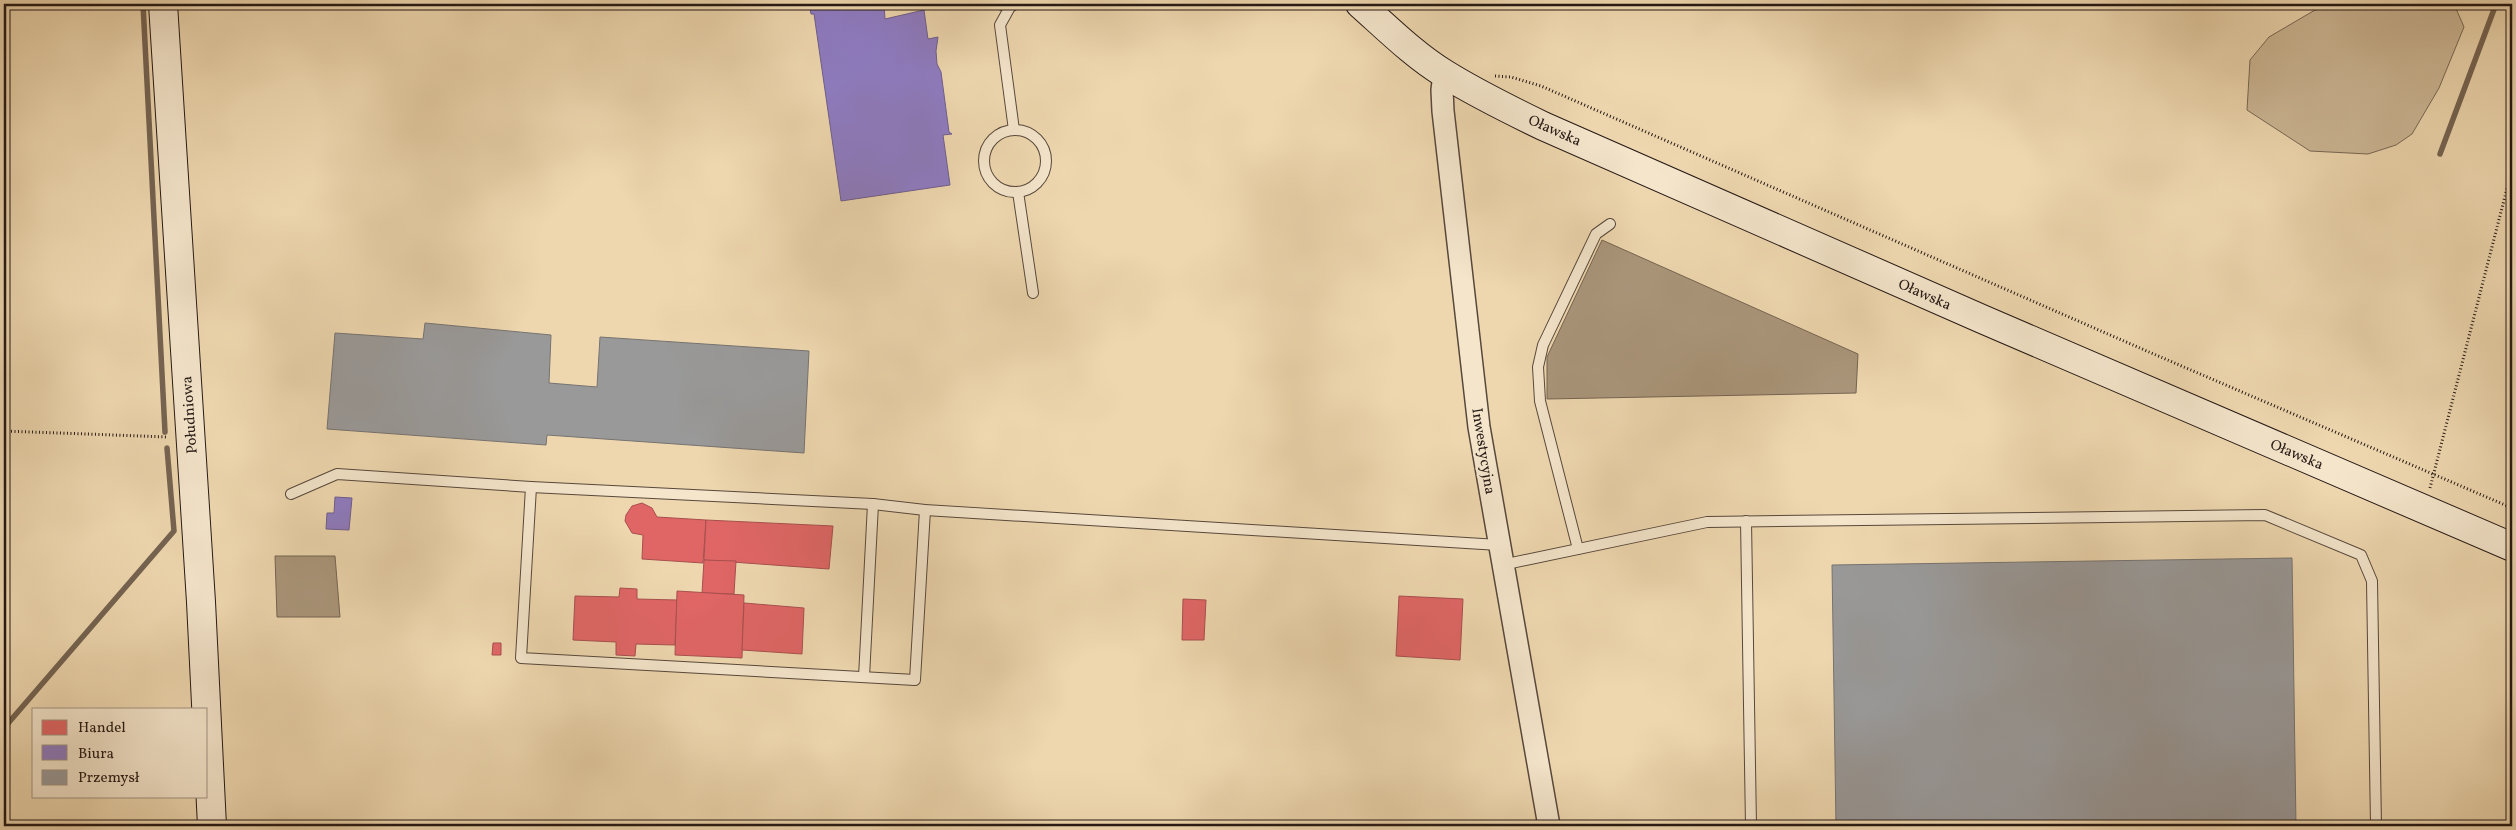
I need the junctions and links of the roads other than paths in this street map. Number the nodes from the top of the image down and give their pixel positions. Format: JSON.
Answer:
{"nodes":[{"id":1,"x":163,"y":4,"type":"edge"},
{"id":2,"x":999,"y":4,"type":"edge"},
{"id":3,"x":1360,"y":4,"type":"edge"},
{"id":4,"x":1012,"y":5,"type":"edge"},
{"id":5,"x":1444,"y":74,"type":"junction"},
{"id":6,"x":1014,"y":130,"type":"junction"},
{"id":7,"x":1018,"y":192,"type":"junction"},
{"id":8,"x":1610,"y":224,"type":"dead end"},
{"id":9,"x":1033,"y":293,"type":"dead end"},
{"id":10,"x":531,"y":487,"type":"junction"},
{"id":11,"x":291,"y":494,"type":"dead end"},
{"id":12,"x":873,"y":504,"type":"junction"},
{"id":13,"x":925,"y":510,"type":"junction"},
{"id":14,"x":1746,"y":521,"type":"junction"},
{"id":15,"x":2512,"y":547,"type":"edge"},
{"id":16,"x":1578,"y":549,"type":"junction"},
{"id":17,"x":1500,"y":555,"type":"junction"},
{"id":18,"x":864,"y":677,"type":"junction"},
{"id":19,"x":205,"y":708,"type":"edge"},
{"id":20,"x":208,"y":755,"type":"edge"},
{"id":21,"x":212,"y":826,"type":"edge"},
{"id":22,"x":1550,"y":826,"type":"edge"},
{"id":23,"x":1751,"y":826,"type":"edge"},
{"id":24,"x":2376,"y":826,"type":"edge"}],
"edges":[{"from":1,"to":19,"type":"street","name":"Południowa"},
{"from":2,"to":4,"type":"lane"},
{"from":3,"to":5,"type":"street","name":"Oławska"},
{"from":4,"to":6,"type":"lane"},
{"from":5,"to":15,"type":"street","name":"Oławska"},
{"from":5,"to":17,"type":"street","name":"Inwestycyjna"},
{"from":6,"to":7,"type":"lane"},
{"from":6,"to":7,"type":"lane"},
{"from":7,"to":9,"type":"lane"},
{"from":8,"to":16,"type":"lane"},
{"from":10,"to":11,"type":"lane"},
{"from":10,"to":12,"type":"lane"},
{"from":10,"to":18,"type":"lane"},
{"from":12,"to":13,"type":"lane"},
{"from":12,"to":18,"type":"lane"},
{"from":13,"to":17,"type":"lane"},
{"from":13,"to":18,"type":"lane"},
{"from":14,"to":16,"type":"lane"},
{"from":14,"to":23,"type":"lane"},
{"from":14,"to":24,"type":"lane"},
{"from":16,"to":17,"type":"lane"},
{"from":17,"to":22,"type":"street","name":"Inwestycyjna"},
{"from":20,"to":21,"type":"street","name":"Południowa"}]}
